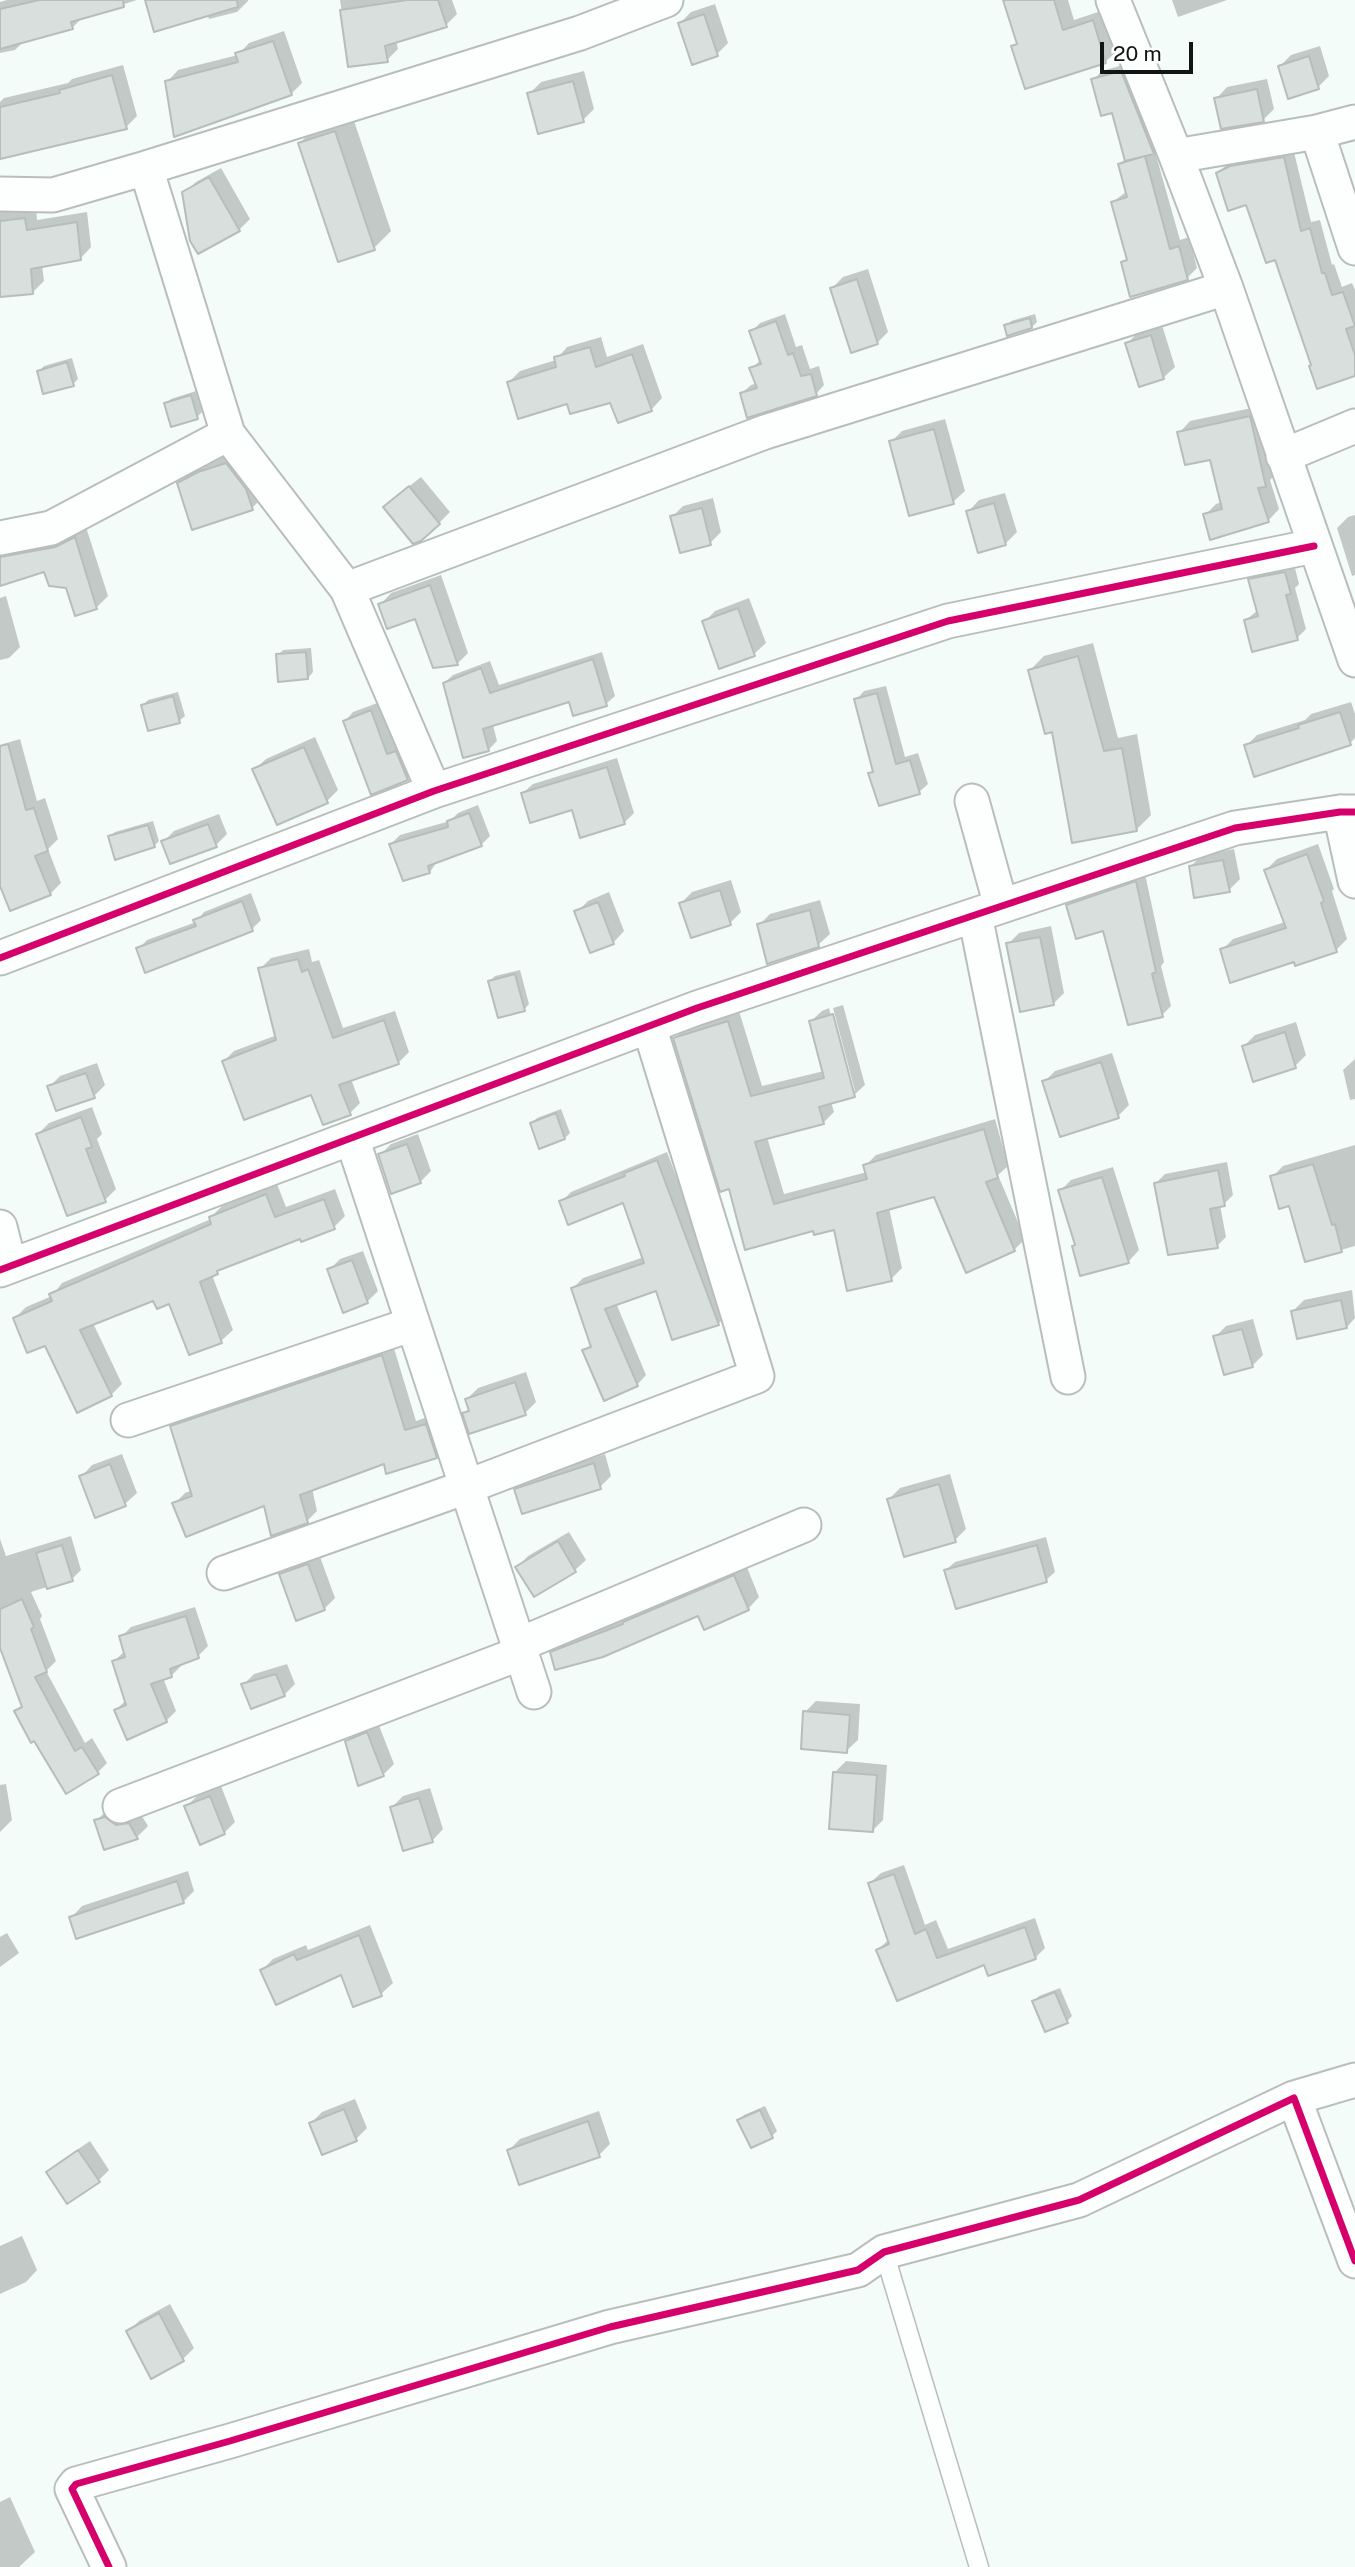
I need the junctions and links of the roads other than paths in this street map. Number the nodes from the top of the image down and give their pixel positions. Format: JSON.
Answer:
{"nodes":[{"id":1,"x":666,"y":0,"type":"edge"},
{"id":2,"x":1112,"y":0,"type":"edge"},
{"id":3,"x":1355,"y":122,"type":"edge"},
{"id":4,"x":1317,"y":132,"type":"junction"},
{"id":5,"x":1176,"y":156,"type":"junction"},
{"id":6,"x":146,"y":167,"type":"junction"},
{"id":7,"x":0,"y":194,"type":"edge"},
{"id":8,"x":1355,"y":248,"type":"edge"},
{"id":9,"x":1226,"y":288,"type":"junction"},
{"id":10,"x":1355,"y":426,"type":"edge"},
{"id":11,"x":228,"y":433,"type":"junction"},
{"id":12,"x":1283,"y":456,"type":"junction"},
{"id":13,"x":0,"y":538,"type":"edge"},
{"id":14,"x":1314,"y":546,"type":"junction"},
{"id":15,"x":348,"y":589,"type":"junction"},
{"id":16,"x":1355,"y":660,"type":"edge"},
{"id":17,"x":434,"y":791,"type":"junction"},
{"id":18,"x":972,"y":800,"type":"dead end"},
{"id":19,"x":1347,"y":812,"type":"edge"},
{"id":20,"x":1355,"y":881,"type":"edge"},
{"id":21,"x":988,"y":911,"type":"junction"},
{"id":22,"x":0,"y":958,"type":"edge"},
{"id":23,"x":649,"y":1026,"type":"junction"},
{"id":24,"x":352,"y":1138,"type":"junction"},
{"id":25,"x":0,"y":1227,"type":"edge"},
{"id":26,"x":5,"y":1268,"type":"edge"},
{"id":27,"x":413,"y":1324,"type":"junction"},
{"id":28,"x":1068,"y":1377,"type":"dead end"},
{"id":29,"x":128,"y":1420,"type":"dead end"},
{"id":30,"x":466,"y":1487,"type":"junction"},
{"id":31,"x":804,"y":1525,"type":"dead end"},
{"id":32,"x":224,"y":1573,"type":"dead end"},
{"id":33,"x":519,"y":1649,"type":"junction"},
{"id":34,"x":534,"y":1692,"type":"dead end"},
{"id":35,"x":120,"y":1806,"type":"dead end"},
{"id":36,"x":1355,"y":2080,"type":"edge"},
{"id":37,"x":1294,"y":2098,"type":"junction"},
{"id":38,"x":884,"y":2252,"type":"junction"},
{"id":39,"x":1355,"y":2261,"type":"edge"},
{"id":40,"x":109,"y":2567,"type":"edge"},
{"id":41,"x":979,"y":2567,"type":"edge"}],
"edges":[{"from":1,"to":6,"type":"street"},
{"from":2,"to":5,"type":"street"},
{"from":3,"to":4,"type":"street"},
{"from":4,"to":5,"type":"street"},
{"from":4,"to":8,"type":"street"},
{"from":5,"to":9,"type":"street"},
{"from":6,"to":7,"type":"street"},
{"from":6,"to":11,"type":"street"},
{"from":9,"to":12,"type":"street"},
{"from":9,"to":15,"type":"street"},
{"from":10,"to":12,"type":"street"},
{"from":11,"to":13,"type":"street"},
{"from":11,"to":15,"type":"street"},
{"from":12,"to":14,"type":"street"},
{"from":14,"to":16,"type":"street"},
{"from":14,"to":17,"type":"street"},
{"from":15,"to":17,"type":"street"},
{"from":17,"to":22,"type":"street"},
{"from":18,"to":21,"type":"street"},
{"from":19,"to":20,"type":"street"},
{"from":19,"to":21,"type":"street"},
{"from":21,"to":23,"type":"street"},
{"from":21,"to":28,"type":"street"},
{"from":23,"to":24,"type":"street"},
{"from":23,"to":30,"type":"street"},
{"from":24,"to":26,"type":"street"},
{"from":24,"to":27,"type":"street"},
{"from":25,"to":26,"type":"street"},
{"from":27,"to":29,"type":"street"},
{"from":27,"to":30,"type":"street"},
{"from":30,"to":32,"type":"street"},
{"from":30,"to":33,"type":"street"},
{"from":31,"to":33,"type":"street"},
{"from":33,"to":34,"type":"street"},
{"from":33,"to":35,"type":"street"},
{"from":36,"to":37,"type":"street"},
{"from":37,"to":38,"type":"street"},
{"from":37,"to":39,"type":"street"},
{"from":38,"to":40,"type":"street"},
{"from":38,"to":41,"type":"lane"}]}
